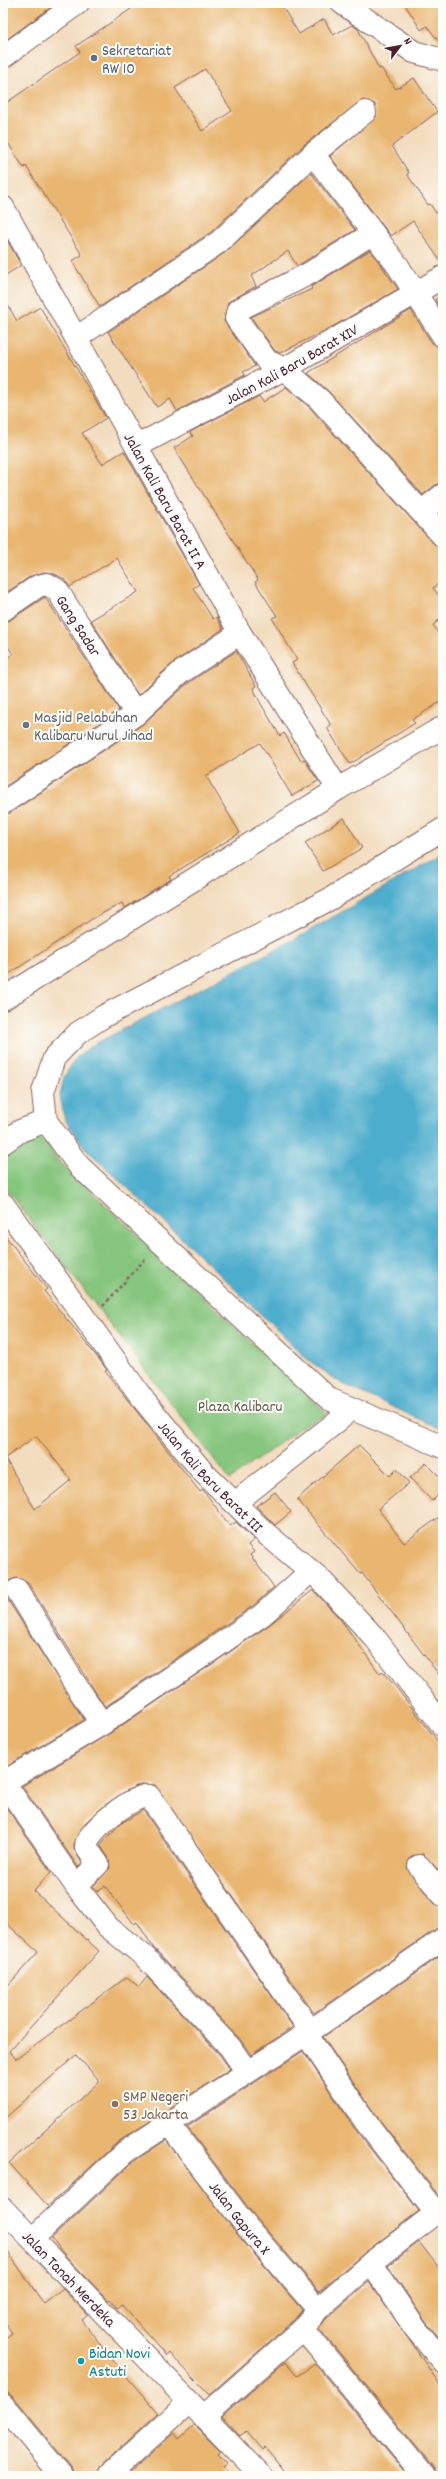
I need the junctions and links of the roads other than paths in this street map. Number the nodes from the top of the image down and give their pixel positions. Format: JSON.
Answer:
{"nodes":[{"id":1,"x":78,"y":3,"type":"edge"},
{"id":2,"x":351,"y":6,"type":"edge"},
{"id":3,"x":3,"y":57,"type":"edge"},
{"id":4,"x":443,"y":60,"type":"edge"},
{"id":5,"x":365,"y":112,"type":"dead end"},
{"id":6,"x":313,"y":154,"type":"junction"},
{"id":7,"x":3,"y":207,"type":"edge"},
{"id":8,"x":373,"y":233,"type":"junction"},
{"id":9,"x":443,"y":277,"type":"edge"},
{"id":10,"x":415,"y":293,"type":"junction"},
{"id":11,"x":443,"y":336,"type":"edge"},
{"id":12,"x":76,"y":338,"type":"junction"},
{"id":13,"x":284,"y":369,"type":"junction"},
{"id":14,"x":137,"y":446,"type":"junction"},
{"id":15,"x":443,"y":495,"type":"edge"},
{"id":16,"x":422,"y":511,"type":"junction"},
{"id":17,"x":443,"y":536,"type":"edge"},
{"id":18,"x":3,"y":610,"type":"edge"},
{"id":19,"x":240,"y":633,"type":"junction"},
{"id":20,"x":136,"y":714,"type":"junction"},
{"id":21,"x":443,"y":727,"type":"edge"},
{"id":22,"x":338,"y":789,"type":"junction"},
{"id":23,"x":3,"y":803,"type":"edge"},
{"id":24,"x":443,"y":829,"type":"edge"},
{"id":25,"x":3,"y":999,"type":"edge"},
{"id":26,"x":46,"y":1121,"type":"junction"},
{"id":27,"x":3,"y":1143,"type":"edge"},
{"id":28,"x":3,"y":1204,"type":"edge"},
{"id":29,"x":350,"y":1408,"type":"junction"},
{"id":30,"x":443,"y":1447,"type":"edge"},
{"id":31,"x":235,"y":1503,"type":"junction"},
{"id":32,"x":311,"y":1571,"type":"junction"},
{"id":33,"x":17,"y":1590,"type":"dead end"},
{"id":34,"x":102,"y":1724,"type":"junction"},
{"id":35,"x":443,"y":1726,"type":"edge"},
{"id":36,"x":3,"y":1781,"type":"edge"},
{"id":37,"x":419,"y":1866,"type":"dead end"},
{"id":38,"x":76,"y":1886,"type":"junction"},
{"id":39,"x":443,"y":1896,"type":"edge"},
{"id":40,"x":443,"y":1939,"type":"edge"},
{"id":41,"x":308,"y":2032,"type":"junction"},
{"id":42,"x":247,"y":2072,"type":"junction"},
{"id":43,"x":168,"y":2123,"type":"junction"},
{"id":44,"x":3,"y":2209,"type":"edge"},
{"id":45,"x":440,"y":2210,"type":"edge"},
{"id":46,"x":32,"y":2239,"type":"junction"},
{"id":47,"x":371,"y":2263,"type":"junction"},
{"id":48,"x":318,"y":2309,"type":"junction"},
{"id":49,"x":304,"y":2329,"type":"junction"},
{"id":50,"x":443,"y":2362,"type":"edge"},
{"id":51,"x":3,"y":2405,"type":"edge"},
{"id":52,"x":196,"y":2410,"type":"junction"},
{"id":53,"x":62,"y":2476,"type":"edge"},
{"id":54,"x":108,"y":2476,"type":"edge"},
{"id":55,"x":261,"y":2476,"type":"edge"},
{"id":56,"x":424,"y":2476,"type":"edge"}],
"edges":[{"from":1,"to":3,"type":"street"},
{"from":2,"to":4,"type":"street"},
{"from":5,"to":6,"type":"street"},
{"from":6,"to":8,"type":"street"},
{"from":6,"to":12,"type":"street"},
{"from":7,"to":12,"type":"street","name":"Jalan Kali Baru Barat II A"},
{"from":8,"to":10,"type":"street"},
{"from":8,"to":13,"type":"street"},
{"from":9,"to":10,"type":"street","name":"Jalan Kali Baru Barat XIV"},
{"from":10,"to":11,"type":"street"},
{"from":10,"to":13,"type":"street","name":"Jalan Kali Baru Barat XIV"},
{"from":12,"to":14,"type":"street","name":"Jalan Kali Baru Barat II A"},
{"from":13,"to":14,"type":"street","name":"Jalan Kali Baru Barat XIV"},
{"from":13,"to":16,"type":"street"},
{"from":14,"to":19,"type":"street","name":"Jalan Kali Baru Barat II A"},
{"from":15,"to":16,"type":"street"},
{"from":16,"to":17,"type":"street"},
{"from":18,"to":20,"type":"street","name":"Gang Sadar"},
{"from":19,"to":20,"type":"street"},
{"from":19,"to":22,"type":"street","name":"Jalan Kali Baru Barat II A"},
{"from":20,"to":23,"type":"street"},
{"from":21,"to":22,"type":"street"},
{"from":22,"to":25,"type":"street"},
{"from":24,"to":26,"type":"street"},
{"from":26,"to":27,"type":"street"},
{"from":26,"to":29,"type":"street"},
{"from":28,"to":31,"type":"street","name":"Jalan Kali Baru Barat III"},
{"from":29,"to":30,"type":"street"},
{"from":29,"to":31,"type":"street"},
{"from":31,"to":32,"type":"street","name":"Jalan Kali Baru Barat III"},
{"from":32,"to":34,"type":"street"},
{"from":32,"to":35,"type":"street","name":"Jalan Kali Baru Barat III"},
{"from":33,"to":34,"type":"street"},
{"from":34,"to":36,"type":"street"},
{"from":36,"to":38,"type":"street"},
{"from":37,"to":39,"type":"street"},
{"from":38,"to":41,"type":"street"},
{"from":38,"to":42,"type":"street"},
{"from":40,"to":41,"type":"street"},
{"from":41,"to":42,"type":"street"},
{"from":41,"to":45,"type":"street"},
{"from":42,"to":43,"type":"street"},
{"from":43,"to":46,"type":"street"},
{"from":43,"to":48,"type":"street","name":"Jalan Gapura X"},
{"from":44,"to":46,"type":"street","name":"Jalan Tanah Merdeka"},
{"from":45,"to":47,"type":"street"},
{"from":46,"to":52,"type":"street","name":"Jalan Tanah Merdeka"},
{"from":47,"to":48,"type":"street"},
{"from":47,"to":50,"type":"street"},
{"from":48,"to":49,"type":"street"},
{"from":49,"to":52,"type":"street"},
{"from":49,"to":56,"type":"street"},
{"from":51,"to":53,"type":"street"},
{"from":52,"to":54,"type":"street"},
{"from":52,"to":55,"type":"street","name":"Jalan Tanah Merdeka"}]}
